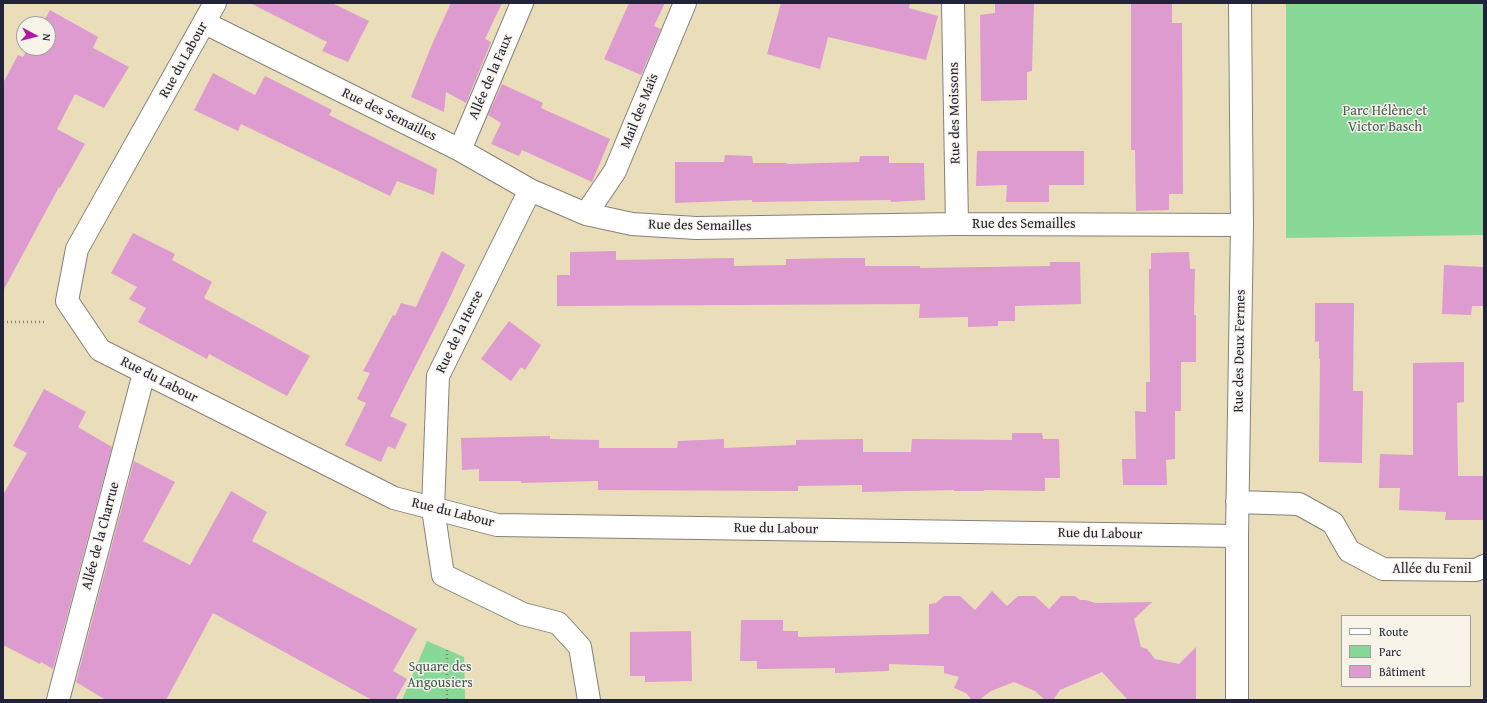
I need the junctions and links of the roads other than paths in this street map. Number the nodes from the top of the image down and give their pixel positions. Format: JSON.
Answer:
{"nodes":[{"id":1,"x":215,"y":3,"type":"edge"},
{"id":2,"x":522,"y":3,"type":"edge"},
{"id":3,"x":685,"y":3,"type":"edge"},
{"id":4,"x":953,"y":3,"type":"edge"},
{"id":5,"x":1240,"y":3,"type":"edge"},
{"id":6,"x":204,"y":23,"type":"junction"},
{"id":7,"x":460,"y":150,"type":"junction"},
{"id":8,"x":530,"y":190,"type":"junction"},
{"id":9,"x":586,"y":214,"type":"junction"},
{"id":10,"x":957,"y":224,"type":"junction"},
{"id":11,"x":1242,"y":225,"type":"junction"},
{"id":12,"x":144,"y":373,"type":"junction"},
{"id":13,"x":1237,"y":502,"type":"junction"},
{"id":14,"x":433,"y":509,"type":"junction"},
{"id":15,"x":1237,"y":536,"type":"junction"},
{"id":16,"x":1484,"y":566,"type":"edge"},
{"id":17,"x":58,"y":700,"type":"edge"},
{"id":18,"x":589,"y":700,"type":"edge"},
{"id":19,"x":1237,"y":700,"type":"edge"}],
"edges":[{"from":1,"to":6,"type":"street","name":"Rue du Labour"},
{"from":2,"to":7,"type":"street","name":"Allée de la Faux"},
{"from":3,"to":9,"type":"street","name":"Mail des Maïs"},
{"from":4,"to":10,"type":"street","name":"Rue des Moissons"},
{"from":5,"to":11,"type":"street","name":"Rue des Deux Fermes"},
{"from":6,"to":7,"type":"street","name":"Rue des Semailles"},
{"from":6,"to":12,"type":"street","name":"Rue du Labour"},
{"from":7,"to":8,"type":"street","name":"Rue des Semailles"},
{"from":8,"to":9,"type":"street","name":"Rue des Semailles"},
{"from":8,"to":14,"type":"street","name":"Rue de la Herse"},
{"from":9,"to":10,"type":"street","name":"Rue des Semailles"},
{"from":10,"to":11,"type":"street","name":"Rue des Semailles"},
{"from":11,"to":13,"type":"street","name":"Rue des Deux Fermes"},
{"from":12,"to":14,"type":"street","name":"Rue du Labour"},
{"from":12,"to":17,"type":"street","name":"Allée de la Charrue"},
{"from":13,"to":15,"type":"street","name":"Rue des Deux Fermes"},
{"from":13,"to":16,"type":"street","name":"Allée du Fenil"},
{"from":14,"to":15,"type":"street","name":"Rue du Labour"},
{"from":14,"to":18,"type":"street","name":"Rue de la Herse"},
{"from":15,"to":19,"type":"street","name":"Rue des Deux Fermes"}]}
